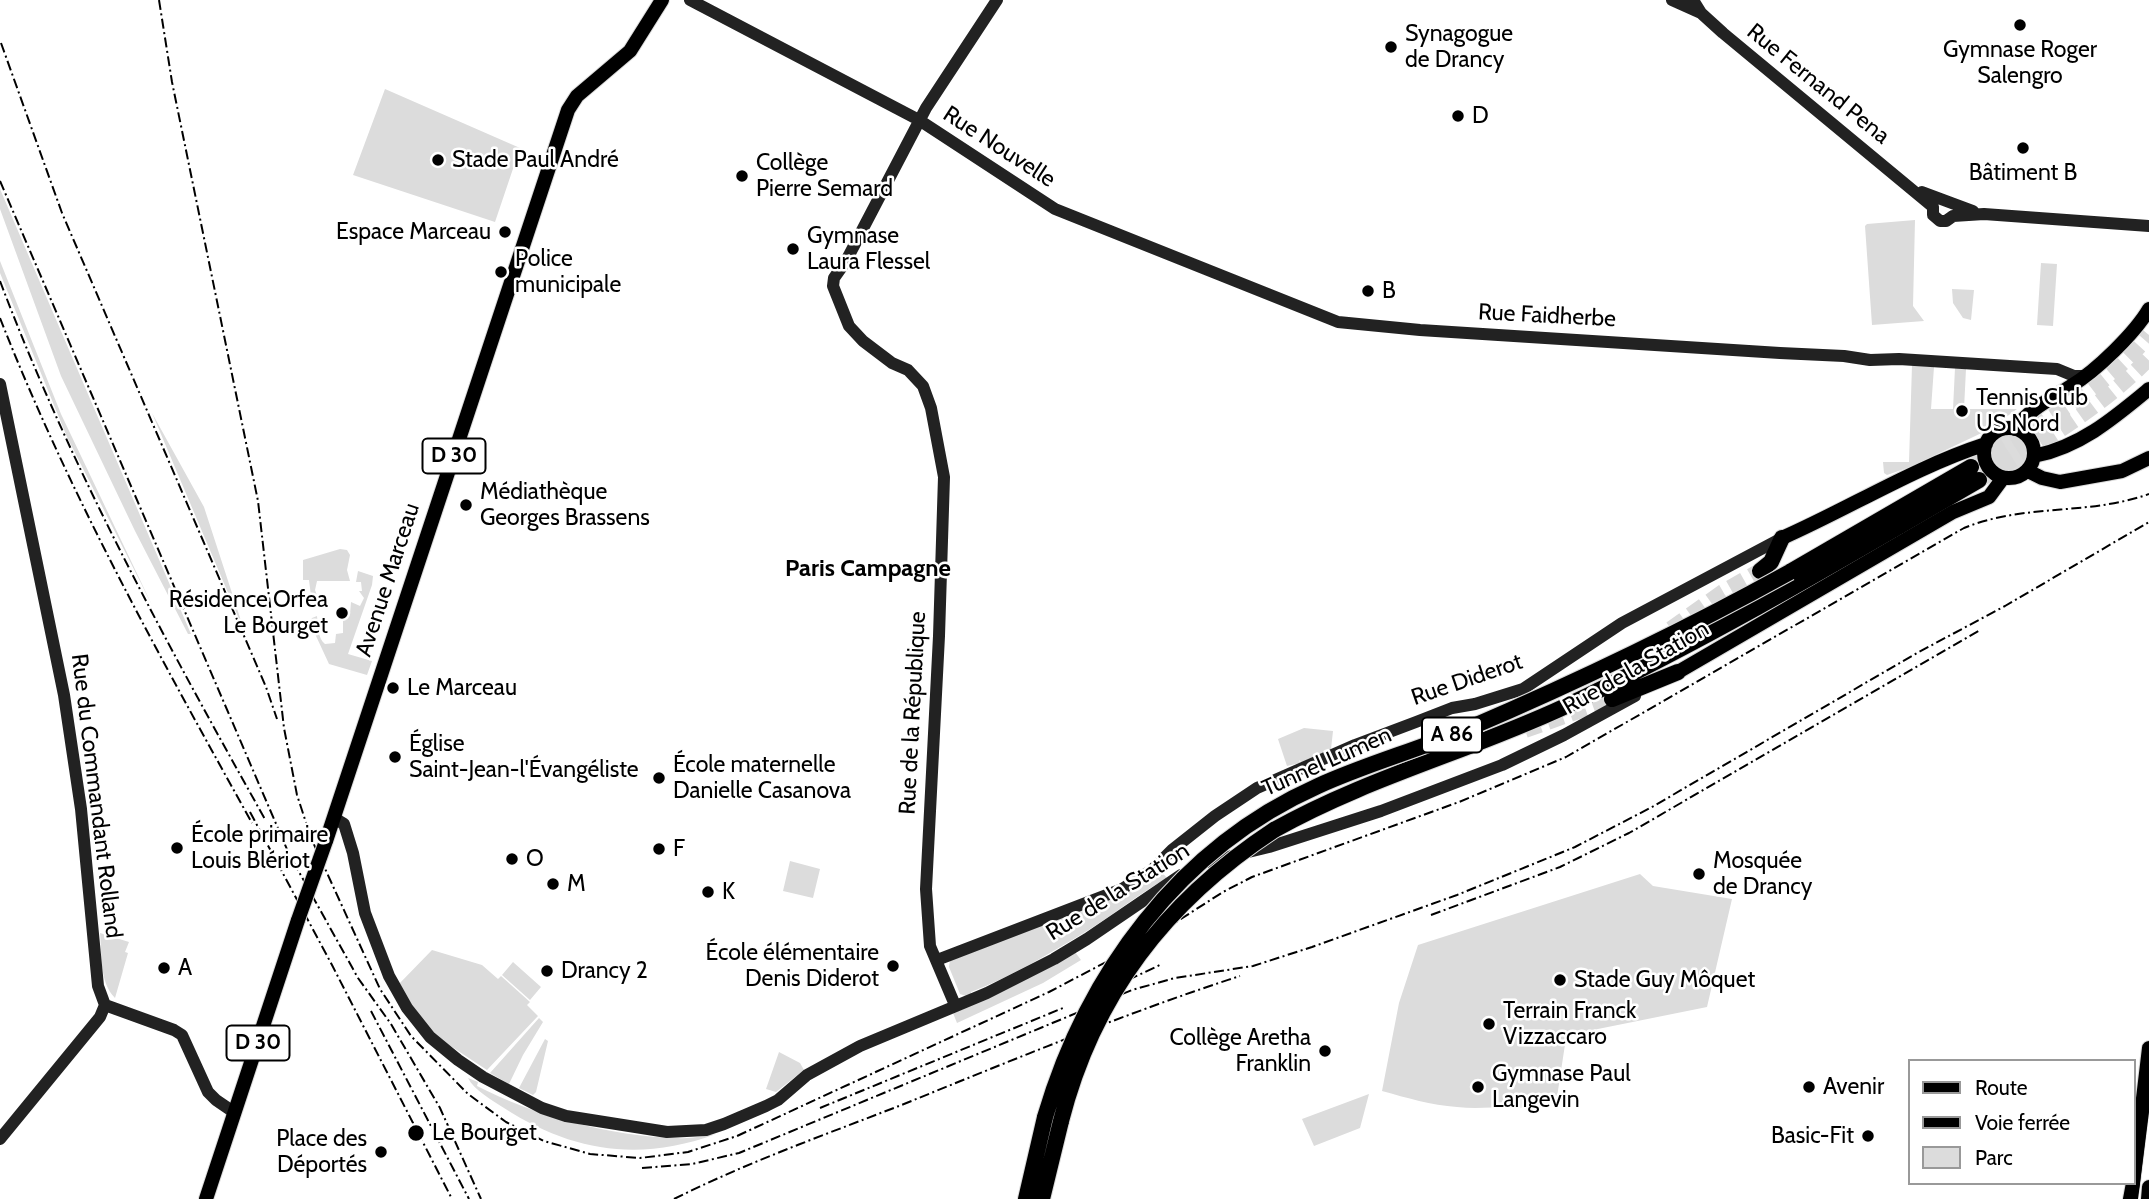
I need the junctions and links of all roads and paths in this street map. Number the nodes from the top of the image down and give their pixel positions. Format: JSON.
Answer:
{"nodes":[{"id":1,"x":662,"y":0,"type":"edge"},
{"id":2,"x":690,"y":0,"type":"edge"},
{"id":3,"x":997,"y":0,"type":"edge"},
{"id":4,"x":1678,"y":1,"type":"edge"},
{"id":5,"x":1698,"y":5,"type":"edge"},
{"id":6,"x":919,"y":120,"type":"junction"},
{"id":7,"x":1055,"y":209,"type":"joint"},
{"id":8,"x":2149,"y":226,"type":"edge"},
{"id":9,"x":2149,"y":309,"type":"edge"},
{"id":10,"x":2057,"y":369,"type":"junction"},
{"id":11,"x":2084,"y":376,"type":"junction"},
{"id":12,"x":0,"y":384,"type":"edge"},
{"id":13,"x":2149,"y":389,"type":"edge"},
{"id":14,"x":2064,"y":390,"type":"junction"},
{"id":15,"x":2015,"y":429,"type":"junction"},
{"id":16,"x":2035,"y":456,"type":"junction"},
{"id":17,"x":2149,"y":458,"type":"edge"},
{"id":18,"x":1975,"y":464,"type":"junction"},
{"id":19,"x":2028,"y":471,"type":"junction"},
{"id":20,"x":2003,"y":478,"type":"junction"},
{"id":21,"x":1779,"y":545,"type":"junction"},
{"id":22,"x":1760,"y":571,"type":"tunnel mouth"},
{"id":23,"x":1678,"y":672,"type":"junction"},
{"id":24,"x":1612,"y":699,"type":"tunnel mouth"},
{"id":25,"x":334,"y":818,"type":"junction"},
{"id":26,"x":327,"y":838,"type":"junction"},
{"id":27,"x":353,"y":853,"type":"junction"},
{"id":28,"x":937,"y":960,"type":"junction"},
{"id":29,"x":105,"y":1005,"type":"junction"},
{"id":30,"x":955,"y":1005,"type":"junction"},
{"id":31,"x":2149,"y":1048,"type":"edge"},
{"id":32,"x":235,"y":1113,"type":"junction"},
{"id":33,"x":0,"y":1139,"type":"edge"},
{"id":34,"x":2135,"y":1157,"type":"edge"},
{"id":35,"x":2149,"y":1187,"type":"edge"},
{"id":36,"x":206,"y":1199,"type":"edge"},
{"id":37,"x":1026,"y":1199,"type":"edge"},
{"id":38,"x":1042,"y":1199,"type":"edge"},
{"id":39,"x":2148,"y":1199,"type":"edge"}],
"edges":[{"from":1,"to":25,"type":"main road","name":"Avenue Marceau","number":"D 30"},
{"from":2,"to":6,"type":"street","name":"Rue Nouvelle"},
{"from":3,"to":6,"type":"street","name":"Rue de la République"},
{"from":4,"to":5,"type":"street","name":"Rue Fernand Pena"},
{"from":5,"to":8,"type":"street","name":"Rue Fernand Pena"},
{"from":6,"to":7,"type":"street","name":"Rue Nouvelle"},
{"from":6,"to":28,"type":"street","name":"Rue de la République"},
{"from":7,"to":10,"type":"street","name":"Rue Faidherbe"},
{"from":9,"to":11,"type":"main road"},
{"from":10,"to":11,"type":"street"},
{"from":10,"to":14,"type":"street"},
{"from":11,"to":14,"type":"main road"},
{"from":12,"to":29,"type":"street","name":"Rue du Commandant Rolland"},
{"from":13,"to":16,"type":"main road"},
{"from":14,"to":15,"type":"main road"},
{"from":15,"to":16,"type":"main road"},
{"from":15,"to":18,"type":"main road","name":"Rue Diderot"},
{"from":16,"to":19,"type":"main road"},
{"from":17,"to":19,"type":"main road"},
{"from":18,"to":20,"type":"main road"},
{"from":18,"to":21,"type":"main road","name":"Rue Diderot"},
{"from":18,"to":37,"type":"highway","name":"Tunnel Lumen","number":"A 86","bridge":true},
{"from":18,"to":38,"type":"highway","name":"Tunnel Lumen","number":"A 86","bridge":true},
{"from":19,"to":20,"type":"main road"},
{"from":20,"to":23,"type":"main road","name":"Rue de la Station"},
{"from":21,"to":22,"type":"highway"},
{"from":21,"to":28,"type":"street","name":"Rue Diderot"},
{"from":23,"to":24,"type":"highway"},
{"from":23,"to":30,"type":"street","name":"Rue de la Station"},
{"from":25,"to":26,"type":"main road","name":"Avenue Marceau","number":"D 30"},
{"from":25,"to":27,"type":"street","name":"Rue de la Station"},
{"from":26,"to":27,"type":"street"},
{"from":26,"to":32,"type":"main road","name":"Avenue Marceau","number":"D 30","bridge":true},
{"from":27,"to":30,"type":"street","name":"Rue de la Station"},
{"from":28,"to":30,"type":"street","name":"Rue de la République"},
{"from":29,"to":32,"type":"street"},
{"from":29,"to":33,"type":"street"},
{"from":31,"to":34,"type":"main road"},
{"from":32,"to":36,"type":"main road","number":"D 30"},
{"from":35,"to":39,"type":"main road"}]}
